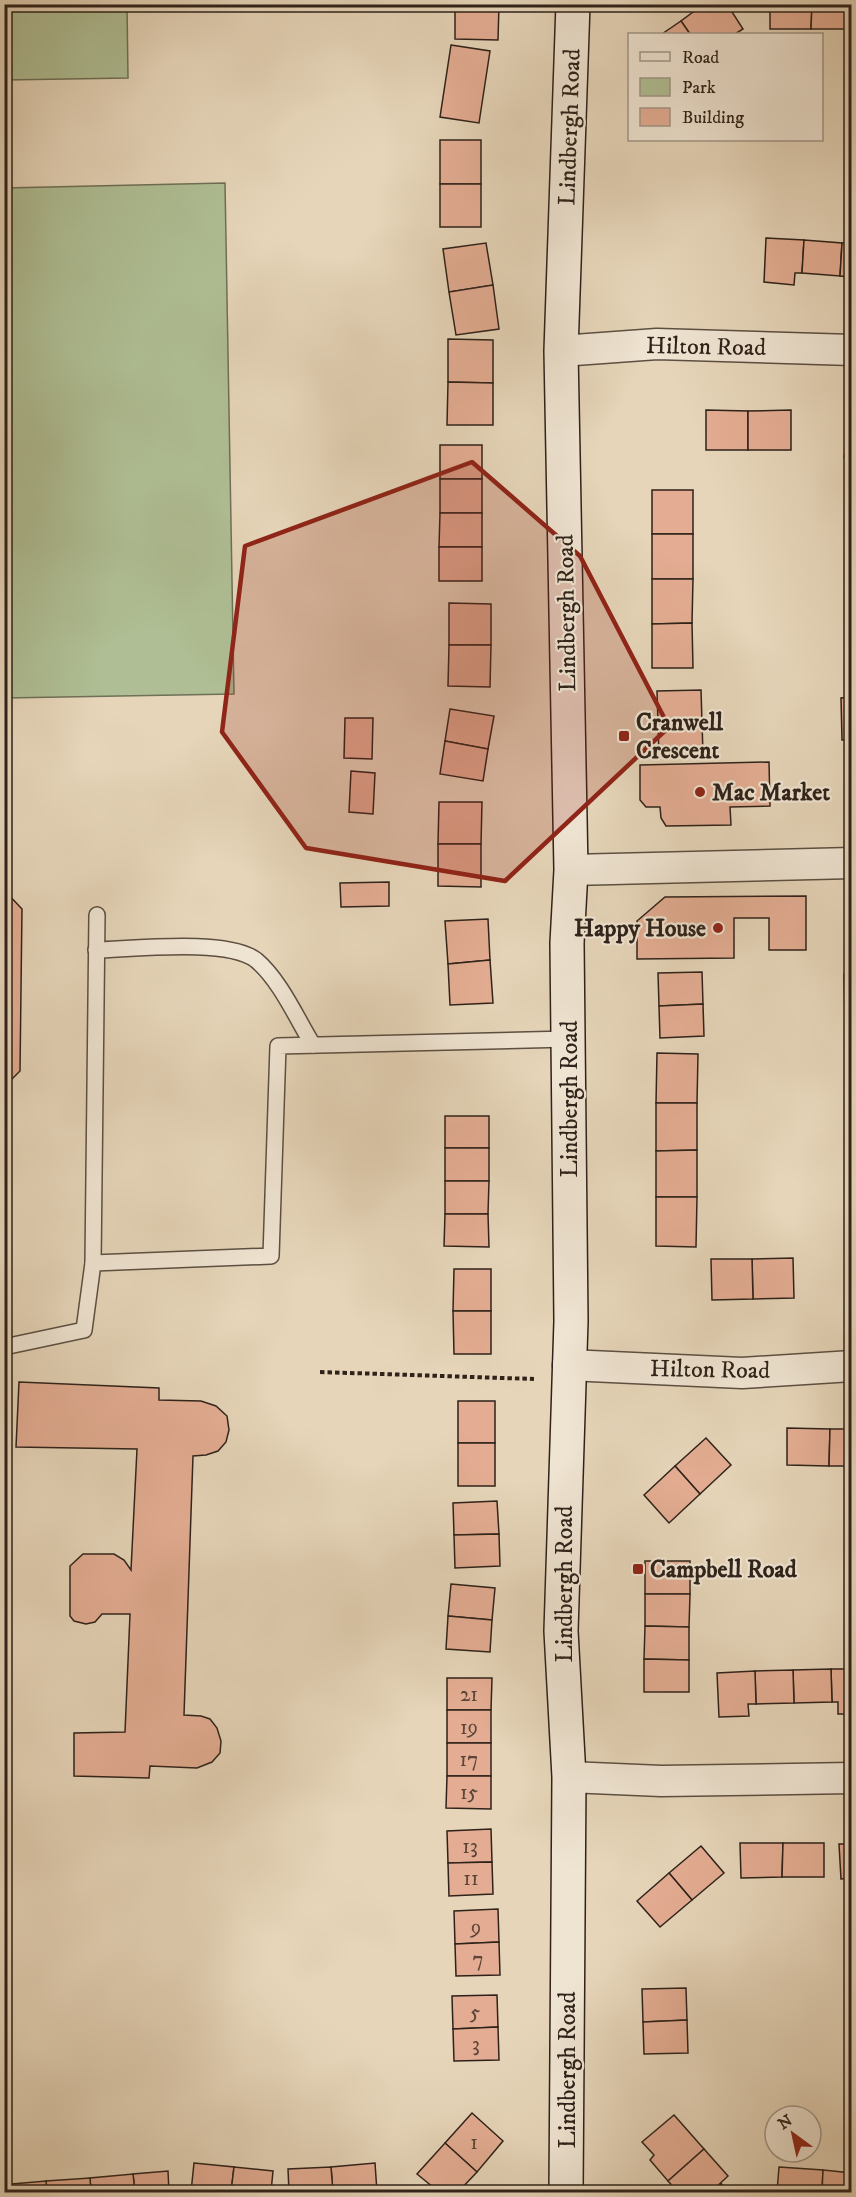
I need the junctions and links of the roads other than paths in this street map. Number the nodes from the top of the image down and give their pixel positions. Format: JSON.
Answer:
{"nodes":[{"id":1,"x":573,"y":4,"type":"edge"},
{"id":2,"x":852,"y":350,"type":"edge"},
{"id":3,"x":561,"y":351,"type":"junction"},
{"id":4,"x":852,"y":863,"type":"edge"},
{"id":5,"x":571,"y":870,"type":"junction"},
{"id":6,"x":97,"y":915,"type":"dead end"},
{"id":7,"x":96,"y":950,"type":"junction"},
{"id":8,"x":568,"y":1038,"type":"junction"},
{"id":9,"x":313,"y":1045,"type":"junction"},
{"id":10,"x":93,"y":1263,"type":"junction"},
{"id":11,"x":4,"y":1347,"type":"edge"},
{"id":12,"x":852,"y":1366,"type":"edge"},
{"id":13,"x":568,"y":1372,"type":"junction"},
{"id":14,"x":569,"y":1778,"type":"junction"},
{"id":15,"x":852,"y":1779,"type":"edge"},
{"id":16,"x":566,"y":2193,"type":"edge"}],
"edges":[{"from":1,"to":3,"type":"street","name":"Lindbergh Road"},
{"from":2,"to":3,"type":"street","name":"Hilton Road"},
{"from":3,"to":5,"type":"street","name":"Lindbergh Road"},
{"from":4,"to":5,"type":"street"},
{"from":5,"to":8,"type":"street","name":"Lindbergh Road"},
{"from":6,"to":7,"type":"lane"},
{"from":7,"to":9,"type":"lane"},
{"from":7,"to":10,"type":"lane"},
{"from":8,"to":9,"type":"lane"},
{"from":8,"to":13,"type":"street","name":"Lindbergh Road"},
{"from":9,"to":10,"type":"lane"},
{"from":10,"to":11,"type":"lane"},
{"from":12,"to":13,"type":"street","name":"Hilton Road"},
{"from":13,"to":14,"type":"street","name":"Lindbergh Road"},
{"from":14,"to":15,"type":"street"},
{"from":14,"to":16,"type":"street","name":"Lindbergh Road"}]}
